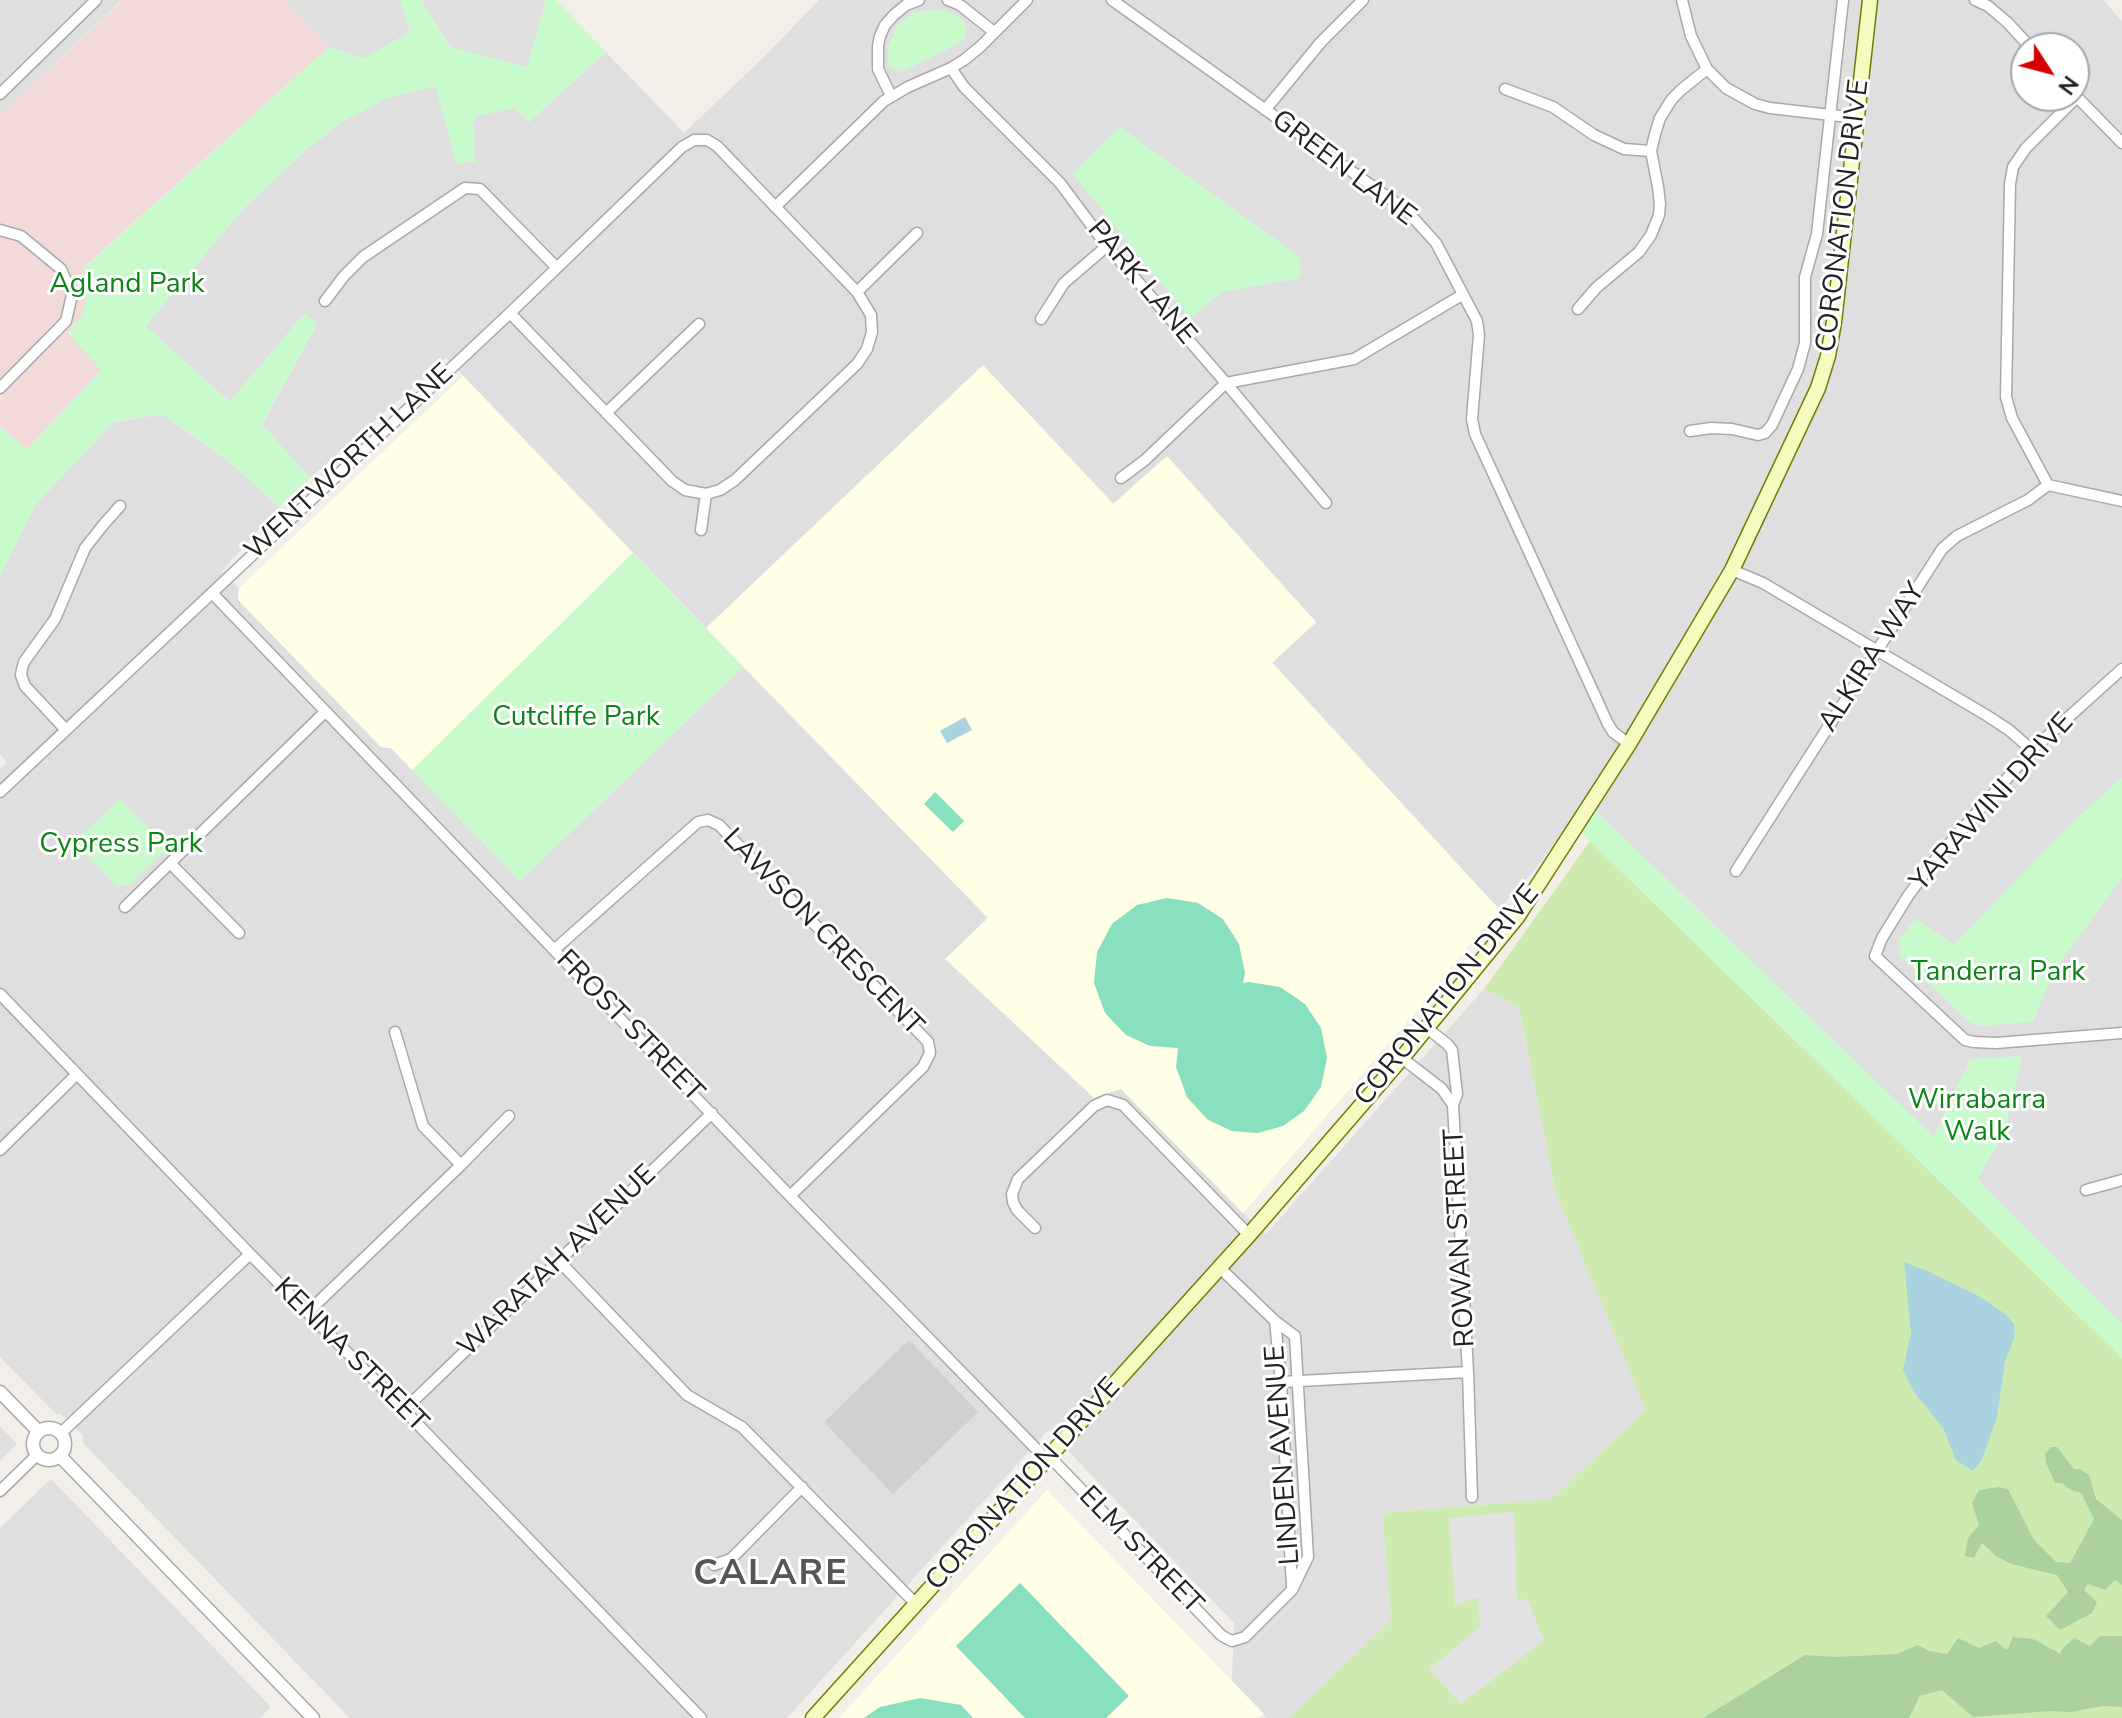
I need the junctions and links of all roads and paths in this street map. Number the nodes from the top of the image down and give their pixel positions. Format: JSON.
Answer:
{"nodes":[{"id":1,"x":95,"y":0,"type":"edge"},
{"id":2,"x":919,"y":0,"type":"edge"},
{"id":3,"x":948,"y":0,"type":"edge"},
{"id":4,"x":1027,"y":0,"type":"edge"},
{"id":5,"x":1112,"y":0,"type":"edge"},
{"id":6,"x":1363,"y":0,"type":"edge"},
{"id":7,"x":1682,"y":0,"type":"edge"},
{"id":8,"x":1843,"y":0,"type":"edge"},
{"id":9,"x":1870,"y":0,"type":"edge"},
{"id":10,"x":1975,"y":0,"type":"edge"},
{"id":11,"x":994,"y":32,"type":"junction"},
{"id":12,"x":2016,"y":32,"type":"edge"},
{"id":13,"x":951,"y":68,"type":"junction"},
{"id":14,"x":1707,"y":69,"type":"junction"},
{"id":15,"x":1505,"y":89,"type":"dead end"},
{"id":16,"x":0,"y":94,"type":"edge"},
{"id":17,"x":891,"y":96,"type":"junction"},
{"id":18,"x":1265,"y":110,"type":"junction"},
{"id":19,"x":2090,"y":110,"type":"edge"},
{"id":20,"x":2061,"y":112,"type":"edge"},
{"id":21,"x":1830,"y":115,"type":"junction"},
{"id":22,"x":1857,"y":118,"type":"junction"},
{"id":23,"x":2122,"y":143,"type":"edge"},
{"id":24,"x":1651,"y":151,"type":"junction"},
{"id":25,"x":775,"y":207,"type":"junction"},
{"id":26,"x":0,"y":230,"type":"edge"},
{"id":27,"x":917,"y":233,"type":"dead end"},
{"id":28,"x":1107,"y":246,"type":"junction"},
{"id":29,"x":557,"y":268,"type":"junction"},
{"id":30,"x":857,"y":292,"type":"junction"},
{"id":31,"x":1462,"y":295,"type":"junction"},
{"id":32,"x":325,"y":301,"type":"dead end"},
{"id":33,"x":1578,"y":309,"type":"dead end"},
{"id":34,"x":510,"y":313,"type":"junction"},
{"id":35,"x":1041,"y":319,"type":"dead end"},
{"id":36,"x":699,"y":324,"type":"dead end"},
{"id":37,"x":1226,"y":383,"type":"junction"},
{"id":38,"x":0,"y":388,"type":"edge"},
{"id":39,"x":606,"y":413,"type":"junction"},
{"id":40,"x":1690,"y":431,"type":"dead end"},
{"id":41,"x":1121,"y":478,"type":"dead end"},
{"id":42,"x":2048,"y":485,"type":"junction"},
{"id":43,"x":706,"y":494,"type":"junction"},
{"id":44,"x":2122,"y":501,"type":"edge"},
{"id":45,"x":1326,"y":503,"type":"dead end"},
{"id":46,"x":120,"y":506,"type":"dead end"},
{"id":47,"x":701,"y":530,"type":"dead end"},
{"id":48,"x":1732,"y":570,"type":"junction"},
{"id":49,"x":212,"y":593,"type":"junction"},
{"id":50,"x":1877,"y":651,"type":"junction"},
{"id":51,"x":2122,"y":669,"type":"edge"},
{"id":52,"x":325,"y":712,"type":"junction"},
{"id":53,"x":66,"y":730,"type":"junction"},
{"id":54,"x":1629,"y":744,"type":"junction"},
{"id":55,"x":2032,"y":750,"type":"junction"},
{"id":56,"x":0,"y":792,"type":"edge"},
{"id":57,"x":170,"y":863,"type":"junction"},
{"id":58,"x":1736,"y":871,"type":"dead end"},
{"id":59,"x":125,"y":907,"type":"dead end"},
{"id":60,"x":239,"y":933,"type":"dead end"},
{"id":61,"x":554,"y":950,"type":"junction"},
{"id":62,"x":0,"y":994,"type":"edge"},
{"id":63,"x":1427,"y":1028,"type":"junction"},
{"id":64,"x":395,"y":1032,"type":"dead end"},
{"id":65,"x":2122,"y":1033,"type":"edge"},
{"id":66,"x":1402,"y":1058,"type":"junction"},
{"id":67,"x":76,"y":1075,"type":"junction"},
{"id":68,"x":1453,"y":1105,"type":"junction"},
{"id":69,"x":712,"y":1113,"type":"junction"},
{"id":70,"x":509,"y":1116,"type":"dead end"},
{"id":71,"x":0,"y":1150,"type":"edge"},
{"id":72,"x":461,"y":1165,"type":"junction"},
{"id":73,"x":2122,"y":1180,"type":"edge"},
{"id":74,"x":2086,"y":1190,"type":"dead end"},
{"id":75,"x":790,"y":1196,"type":"junction"},
{"id":76,"x":1035,"y":1228,"type":"dead end"},
{"id":77,"x":1249,"y":1235,"type":"junction"},
{"id":78,"x":250,"y":1254,"type":"junction"},
{"id":79,"x":560,"y":1262,"type":"junction"},
{"id":80,"x":1220,"y":1268,"type":"junction"},
{"id":81,"x":308,"y":1312,"type":"junction"},
{"id":82,"x":1275,"y":1321,"type":"junction"},
{"id":83,"x":1468,"y":1372,"type":"junction"},
{"id":84,"x":1299,"y":1381,"type":"junction"},
{"id":85,"x":1281,"y":1382,"type":"junction"},
{"id":86,"x":0,"y":1392,"type":"edge"},
{"id":87,"x":404,"y":1410,"type":"junction"},
{"id":88,"x":39,"y":1432,"type":"junction"},
{"id":89,"x":61,"y":1433,"type":"junction"},
{"id":90,"x":37,"y":1455,"type":"junction"},
{"id":91,"x":60,"y":1456,"type":"junction"},
{"id":92,"x":1048,"y":1459,"type":"junction"},
{"id":93,"x":802,"y":1487,"type":"junction"},
{"id":94,"x":0,"y":1491,"type":"edge"},
{"id":95,"x":1472,"y":1497,"type":"dead end"},
{"id":96,"x":714,"y":1565,"type":"dead end"},
{"id":97,"x":1292,"y":1590,"type":"junction"},
{"id":98,"x":916,"y":1604,"type":"junction"},
{"id":99,"x":1232,"y":1641,"type":"joint"},
{"id":100,"x":305,"y":1715,"type":"edge"},
{"id":101,"x":701,"y":1718,"type":"edge"},
{"id":102,"x":813,"y":1718,"type":"edge"}],
"edges":[{"from":1,"to":16,"type":"street"},
{"from":2,"to":17,"type":"street"},
{"from":3,"to":11,"type":"street"},
{"from":4,"to":11,"type":"street"},
{"from":5,"to":18,"type":"street","name":"GREEN LANE"},
{"from":6,"to":18,"type":"street"},
{"from":7,"to":14,"type":"street"},
{"from":8,"to":21,"type":"street"},
{"from":9,"to":22,"type":"main road","name":"CORONATION DRIVE"},
{"from":10,"to":12,"type":"street"},
{"from":11,"to":13,"type":"street"},
{"from":13,"to":17,"type":"street"},
{"from":13,"to":28,"type":"street","name":"PARK LANE"},
{"from":14,"to":21,"type":"street"},
{"from":14,"to":24,"type":"street"},
{"from":15,"to":24,"type":"street"},
{"from":17,"to":25,"type":"street"},
{"from":18,"to":31,"type":"street","name":"GREEN LANE"},
{"from":19,"to":23,"type":"street"},
{"from":20,"to":42,"type":"street"},
{"from":21,"to":22,"type":"street"},
{"from":21,"to":40,"type":"street"},
{"from":22,"to":48,"type":"main road","name":"CORONATION DRIVE"},
{"from":24,"to":33,"type":"street"},
{"from":25,"to":29,"type":"street","name":"WENTWORTH LANE"},
{"from":25,"to":30,"type":"street"},
{"from":26,"to":38,"type":"street"},
{"from":27,"to":30,"type":"street"},
{"from":28,"to":35,"type":"street"},
{"from":28,"to":37,"type":"street","name":"PARK LANE"},
{"from":29,"to":32,"type":"street"},
{"from":29,"to":34,"type":"street","name":"WENTWORTH LANE"},
{"from":30,"to":43,"type":"street"},
{"from":31,"to":37,"type":"street"},
{"from":31,"to":54,"type":"street","name":"GREEN LANE"},
{"from":34,"to":39,"type":"street"},
{"from":34,"to":49,"type":"street","name":"WENTWORTH LANE"},
{"from":36,"to":39,"type":"street"},
{"from":37,"to":41,"type":"street"},
{"from":37,"to":45,"type":"street","name":"PARK LANE"},
{"from":39,"to":43,"type":"street"},
{"from":42,"to":44,"type":"street"},
{"from":42,"to":50,"type":"street","name":"ALKIRA WAY"},
{"from":43,"to":47,"type":"street"},
{"from":46,"to":53,"type":"street"},
{"from":48,"to":50,"type":"street"},
{"from":48,"to":54,"type":"main road","name":"CORONATION DRIVE"},
{"from":49,"to":52,"type":"street","name":"FROST STREET"},
{"from":49,"to":53,"type":"street","name":"WENTWORTH LANE"},
{"from":50,"to":55,"type":"street"},
{"from":50,"to":58,"type":"street","name":"ALKIRA WAY"},
{"from":51,"to":55,"type":"street","name":"YARAWINI DRIVE"},
{"from":52,"to":57,"type":"street"},
{"from":52,"to":61,"type":"street","name":"FROST STREET"},
{"from":53,"to":56,"type":"street","name":"WENTWORTH LANE"},
{"from":54,"to":63,"type":"main road","name":"CORONATION DRIVE"},
{"from":55,"to":65,"type":"street","name":"YARAWINI DRIVE"},
{"from":57,"to":59,"type":"street"},
{"from":57,"to":60,"type":"street"},
{"from":61,"to":69,"type":"street","name":"FROST STREET"},
{"from":61,"to":75,"type":"street","name":"LAWSON CRESCENT"},
{"from":62,"to":67,"type":"street","name":"KENNA STREET"},
{"from":63,"to":66,"type":"main road","name":"CORONATION DRIVE"},
{"from":63,"to":68,"type":"street","name":"ROWAN STREET"},
{"from":64,"to":72,"type":"street"},
{"from":66,"to":68,"type":"street","name":"ROWAN STREET"},
{"from":66,"to":77,"type":"main road","name":"CORONATION DRIVE"},
{"from":67,"to":71,"type":"street"},
{"from":67,"to":78,"type":"street","name":"KENNA STREET"},
{"from":68,"to":83,"type":"street","name":"ROWAN STREET"},
{"from":69,"to":75,"type":"street","name":"FROST STREET"},
{"from":69,"to":79,"type":"street","name":"WARATAH AVENUE"},
{"from":70,"to":72,"type":"street"},
{"from":72,"to":81,"type":"street"},
{"from":73,"to":74,"type":"street"},
{"from":75,"to":92,"type":"street","name":"FROST STREET"},
{"from":76,"to":77,"type":"street"},
{"from":77,"to":80,"type":"main road","name":"CORONATION DRIVE"},
{"from":78,"to":81,"type":"street","name":"KENNA STREET"},
{"from":78,"to":89,"type":"street"},
{"from":79,"to":87,"type":"street","name":"WARATAH AVENUE"},
{"from":79,"to":93,"type":"street"},
{"from":80,"to":82,"type":"street","name":"LINDEN AVENUE"},
{"from":80,"to":92,"type":"main road","name":"CORONATION DRIVE"},
{"from":81,"to":87,"type":"street","name":"KENNA STREET"},
{"from":82,"to":84,"type":"street","name":"LINDEN AVENUE"},
{"from":82,"to":85,"type":"street","name":"LINDEN AVENUE"},
{"from":83,"to":84,"type":"street","name":"ROWAN STREET"},
{"from":83,"to":95,"type":"street","name":"ROWAN STREET"},
{"from":84,"to":85,"type":"street","name":"ROWAN STREET"},
{"from":84,"to":97,"type":"street","name":"LINDEN AVENUE"},
{"from":85,"to":97,"type":"street","name":"LINDEN AVENUE"},
{"from":86,"to":88,"type":"street"},
{"from":87,"to":101,"type":"street","name":"KENNA STREET"},
{"from":88,"to":89,"type":"street"},
{"from":88,"to":90,"type":"street"},
{"from":89,"to":91,"type":"street"},
{"from":90,"to":91,"type":"street"},
{"from":90,"to":94,"type":"street"},
{"from":91,"to":100,"type":"street"},
{"from":92,"to":98,"type":"main road","name":"CORONATION DRIVE"},
{"from":92,"to":99,"type":"street","name":"ELM STREET"},
{"from":93,"to":96,"type":"street"},
{"from":93,"to":98,"type":"street"},
{"from":97,"to":99,"type":"street","name":"LINDEN AVENUE"},
{"from":98,"to":102,"type":"main road","name":"CORONATION DRIVE"}]}
